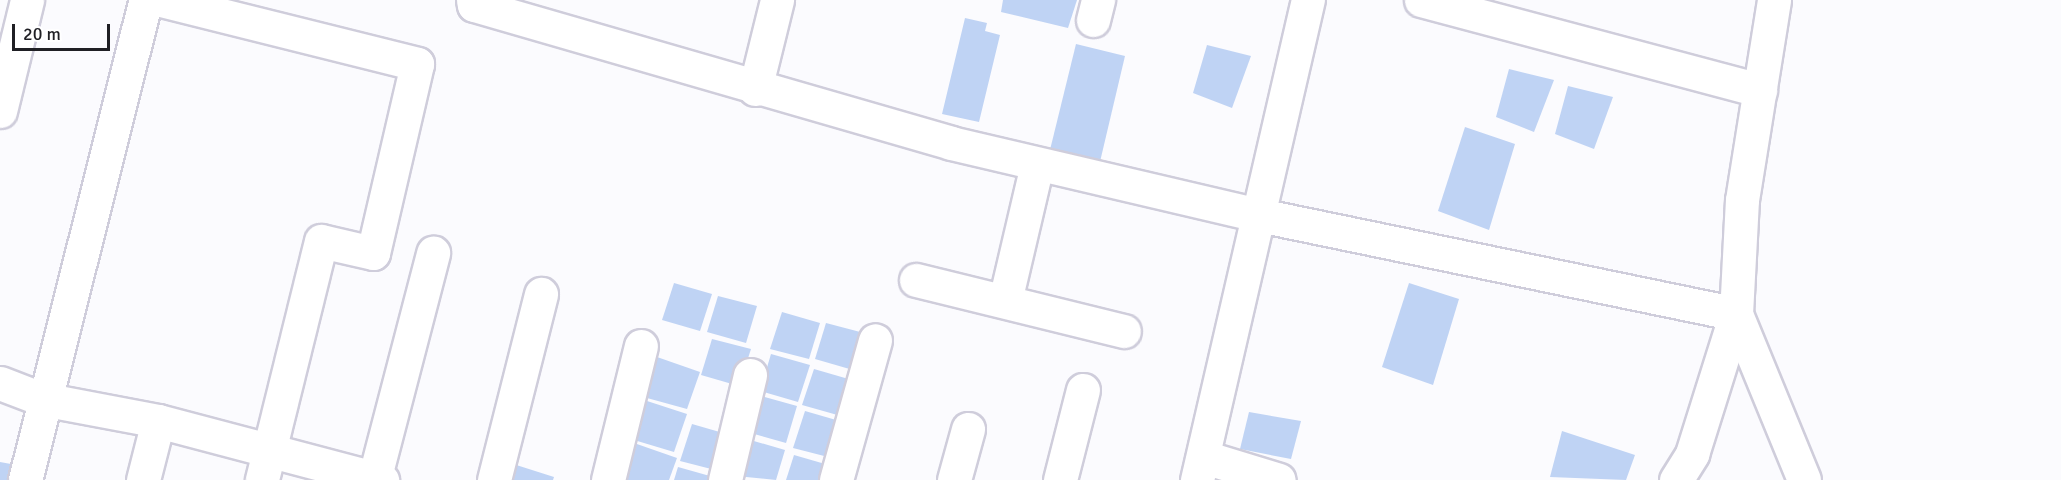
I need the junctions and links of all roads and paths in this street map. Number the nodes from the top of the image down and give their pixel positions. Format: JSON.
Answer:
{"nodes":[{"id":1,"x":27,"y":0,"type":"edge"},
{"id":2,"x":146,"y":0,"type":"edge"},
{"id":3,"x":161,"y":0,"type":"edge"},
{"id":4,"x":472,"y":0,"type":"edge"},
{"id":5,"x":777,"y":0,"type":"edge"},
{"id":6,"x":1308,"y":0,"type":"edge"},
{"id":7,"x":1421,"y":0,"type":"edge"},
{"id":8,"x":1774,"y":0,"type":"edge"},
{"id":9,"x":1531,"y":14,"type":"edge"},
{"id":10,"x":756,"y":89,"type":"junction"},
{"id":11,"x":1760,"y":90,"type":"junction"},
{"id":12,"x":0,"y":111,"type":"edge"},
{"id":13,"x":1037,"y":165,"type":"junction"},
{"id":14,"x":1259,"y":215,"type":"junction"},
{"id":15,"x":433,"y":252,"type":"dead end"},
{"id":16,"x":916,"y":280,"type":"dead end"},
{"id":17,"x":541,"y":294,"type":"dead end"},
{"id":18,"x":1005,"y":301,"type":"junction"},
{"id":19,"x":1736,"y":314,"type":"junction"},
{"id":20,"x":1124,"y":331,"type":"dead end"},
{"id":21,"x":875,"y":340,"type":"dead end"},
{"id":22,"x":641,"y":346,"type":"dead end"},
{"id":23,"x":750,"y":375,"type":"dead end"},
{"id":24,"x":0,"y":383,"type":"edge"},
{"id":25,"x":1083,"y":390,"type":"dead end"},
{"id":26,"x":42,"y":399,"type":"junction"},
{"id":27,"x":158,"y":421,"type":"junction"},
{"id":28,"x":968,"y":429,"type":"dead end"},
{"id":29,"x":265,"y":465,"type":"edge"},
{"id":30,"x":1200,"y":469,"type":"edge"},
{"id":31,"x":377,"y":479,"type":"edge"},
{"id":32,"x":25,"y":480,"type":"edge"},
{"id":33,"x":143,"y":480,"type":"edge"},
{"id":34,"x":494,"y":480,"type":"edge"},
{"id":35,"x":608,"y":480,"type":"edge"},
{"id":36,"x":725,"y":480,"type":"edge"},
{"id":37,"x":836,"y":480,"type":"edge"},
{"id":38,"x":954,"y":480,"type":"edge"},
{"id":39,"x":1060,"y":480,"type":"edge"},
{"id":40,"x":1279,"y":480,"type":"edge"},
{"id":41,"x":1676,"y":480,"type":"edge"},
{"id":42,"x":1804,"y":480,"type":"edge"}],
"edges":[{"from":1,"to":12,"type":"street"},
{"from":2,"to":26,"type":"street"},
{"from":3,"to":29,"type":"street"},
{"from":4,"to":10,"type":"street"},
{"from":5,"to":10,"type":"street"},
{"from":6,"to":14,"type":"street"},
{"from":7,"to":9,"type":"street"},
{"from":8,"to":11,"type":"street"},
{"from":9,"to":11,"type":"street"},
{"from":10,"to":13,"type":"street"},
{"from":11,"to":19,"type":"street"},
{"from":13,"to":14,"type":"street"},
{"from":13,"to":18,"type":"street"},
{"from":14,"to":19,"type":"street"},
{"from":14,"to":30,"type":"street"},
{"from":15,"to":31,"type":"street"},
{"from":16,"to":18,"type":"street"},
{"from":17,"to":34,"type":"street"},
{"from":18,"to":20,"type":"street"},
{"from":19,"to":41,"type":"street"},
{"from":19,"to":42,"type":"street"},
{"from":21,"to":37,"type":"street"},
{"from":22,"to":35,"type":"street"},
{"from":23,"to":36,"type":"street"},
{"from":24,"to":26,"type":"street"},
{"from":25,"to":39,"type":"street"},
{"from":26,"to":27,"type":"street"},
{"from":26,"to":32,"type":"street"},
{"from":27,"to":29,"type":"street"},
{"from":27,"to":33,"type":"street"},
{"from":28,"to":38,"type":"street"},
{"from":29,"to":31,"type":"street"},
{"from":30,"to":40,"type":"street"}]}
